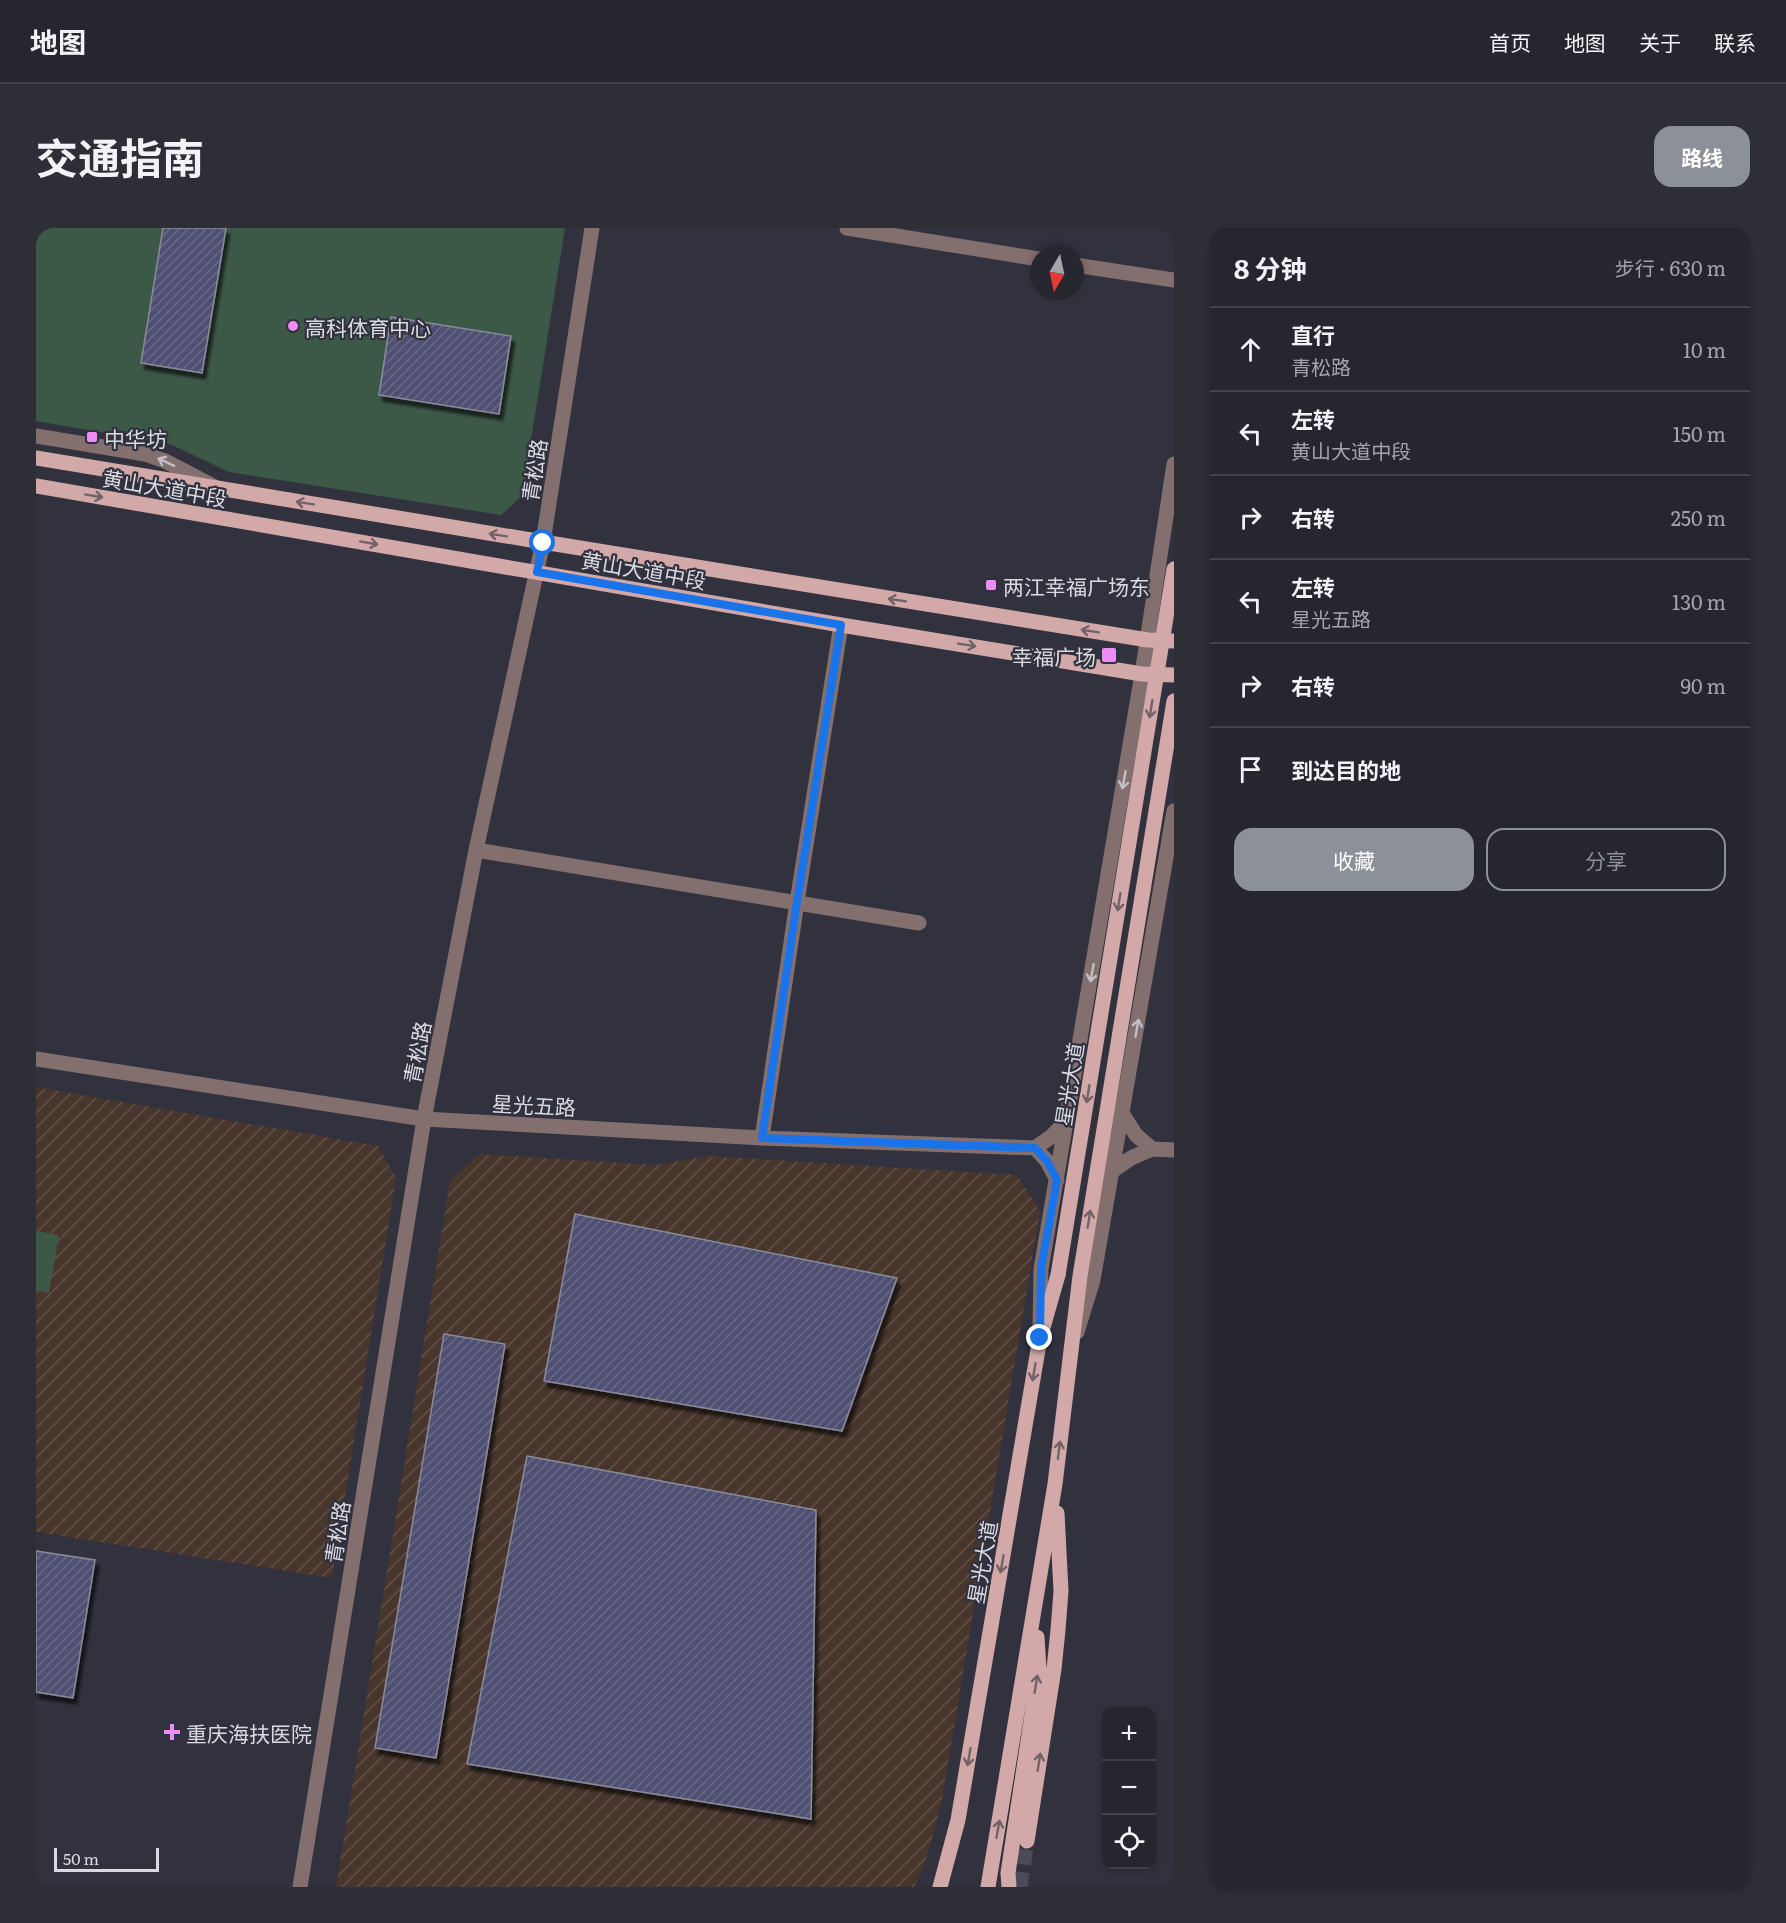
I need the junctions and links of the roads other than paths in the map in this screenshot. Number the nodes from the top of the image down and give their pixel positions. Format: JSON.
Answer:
{"nodes":[{"id":1,"x":592,"y":228,"type":"edge"},
{"id":2,"x":847,"y":228,"type":"edge"},
{"id":3,"x":1030,"y":258,"type":"edge"},
{"id":4,"x":1084,"y":266,"type":"edge"},
{"id":5,"x":1174,"y":280,"type":"edge"},
{"id":6,"x":36,"y":436,"type":"edge"},
{"id":7,"x":36,"y":458,"type":"edge"},
{"id":8,"x":1174,"y":464,"type":"edge"},
{"id":9,"x":36,"y":486,"type":"edge"},
{"id":10,"x":218,"y":489,"type":"junction"},
{"id":11,"x":543,"y":543,"type":"junction"},
{"id":12,"x":1174,"y":569,"type":"edge"},
{"id":13,"x":537,"y":572,"type":"junction"},
{"id":14,"x":841,"y":625,"type":"junction"},
{"id":15,"x":1148,"y":640,"type":"junction"},
{"id":16,"x":1174,"y":641,"type":"edge"},
{"id":17,"x":1142,"y":674,"type":"junction"},
{"id":18,"x":1174,"y":675,"type":"edge"},
{"id":19,"x":1174,"y":700,"type":"edge"},
{"id":20,"x":1174,"y":811,"type":"edge"},
{"id":21,"x":476,"y":850,"type":"junction"},
{"id":22,"x":797,"y":902,"type":"junction"},
{"id":23,"x":919,"y":923,"type":"dead end"},
{"id":24,"x":36,"y":1059,"type":"edge"},
{"id":25,"x":1122,"y":1113,"type":"junction"},
{"id":26,"x":424,"y":1119,"type":"junction"},
{"id":27,"x":1067,"y":1120,"type":"junction"},
{"id":28,"x":762,"y":1138,"type":"junction"},
{"id":29,"x":1035,"y":1148,"type":"junction"},
{"id":30,"x":1152,"y":1149,"type":"junction"},
{"id":31,"x":1174,"y":1150,"type":"edge"},
{"id":32,"x":1112,"y":1172,"type":"junction"},
{"id":33,"x":1057,"y":1180,"type":"junction"},
{"id":34,"x":1040,"y":1338,"type":"junction"},
{"id":35,"x":1071,"y":1352,"type":"junction"},
{"id":36,"x":1055,"y":1484,"type":"junction"},
{"id":37,"x":1035,"y":1608,"type":"junction"},
{"id":38,"x":1027,"y":1841,"type":"tunnel mouth"},
{"id":39,"x":300,"y":1887,"type":"edge"},
{"id":40,"x":940,"y":1887,"type":"edge"},
{"id":41,"x":988,"y":1887,"type":"edge"},
{"id":42,"x":1009,"y":1887,"type":"edge"}],
"edges":[{"from":1,"to":11,"type":"street","name":"青松路"},
{"from":2,"to":3,"type":"street"},
{"from":4,"to":5,"type":"street"},
{"from":10,"to":6,"type":"street","one_way":true},
{"from":7,"to":10,"type":"main road","name":"黄山大道中段"},
{"from":8,"to":15,"type":"street"},
{"from":9,"to":13,"type":"main road","name":"黄山大道中段","one_way":true},
{"from":11,"to":10,"type":"main road","name":"黄山大道中段","one_way":true},
{"from":11,"to":13,"type":"street","name":"青松路"},
{"from":15,"to":11,"type":"main road","name":"黄山大道中段","one_way":true},
{"from":12,"to":34,"type":"main road","name":"星光大道","one_way":true,"bridge":true},
{"from":13,"to":14,"type":"main road","name":"黄山大道中段"},
{"from":13,"to":21,"type":"street","name":"青松路"},
{"from":14,"to":17,"type":"main road","name":"黄山大道中段","one_way":true},
{"from":14,"to":22,"type":"street"},
{"from":15,"to":16,"type":"main road","name":"黄山大道中段"},
{"from":15,"to":17,"type":"street"},
{"from":17,"to":18,"type":"main road","name":"黄山大道中段"},
{"from":17,"to":27,"type":"street","one_way":true},
{"from":35,"to":19,"type":"main road","name":"星光大道","one_way":true},
{"from":25,"to":20,"type":"street","one_way":true},
{"from":21,"to":22,"type":"street"},
{"from":21,"to":26,"type":"street","name":"青松路"},
{"from":22,"to":23,"type":"street"},
{"from":22,"to":28,"type":"street"},
{"from":24,"to":26,"type":"street","name":"星光五路"},
{"from":25,"to":30,"type":"street"},
{"from":25,"to":32,"type":"street"},
{"from":26,"to":28,"type":"street","name":"星光五路"},
{"from":26,"to":39,"type":"street","name":"青松路"},
{"from":27,"to":29,"type":"street"},
{"from":27,"to":33,"type":"street"},
{"from":28,"to":29,"type":"street","name":"星光五路"},
{"from":29,"to":33,"type":"street"},
{"from":30,"to":31,"type":"street"},
{"from":30,"to":32,"type":"street"},
{"from":32,"to":35,"type":"street"},
{"from":33,"to":34,"type":"street"},
{"from":34,"to":40,"type":"main road","name":"星光大道","one_way":true},
{"from":36,"to":35,"type":"main road","name":"星光大道","one_way":true},
{"from":36,"to":37,"type":"main road","name":"星光大道"},
{"from":38,"to":36,"type":"main road","one_way":true},
{"from":41,"to":37,"type":"main road","name":"星光大道","one_way":true},
{"from":42,"to":37,"type":"main road","one_way":true}]}
